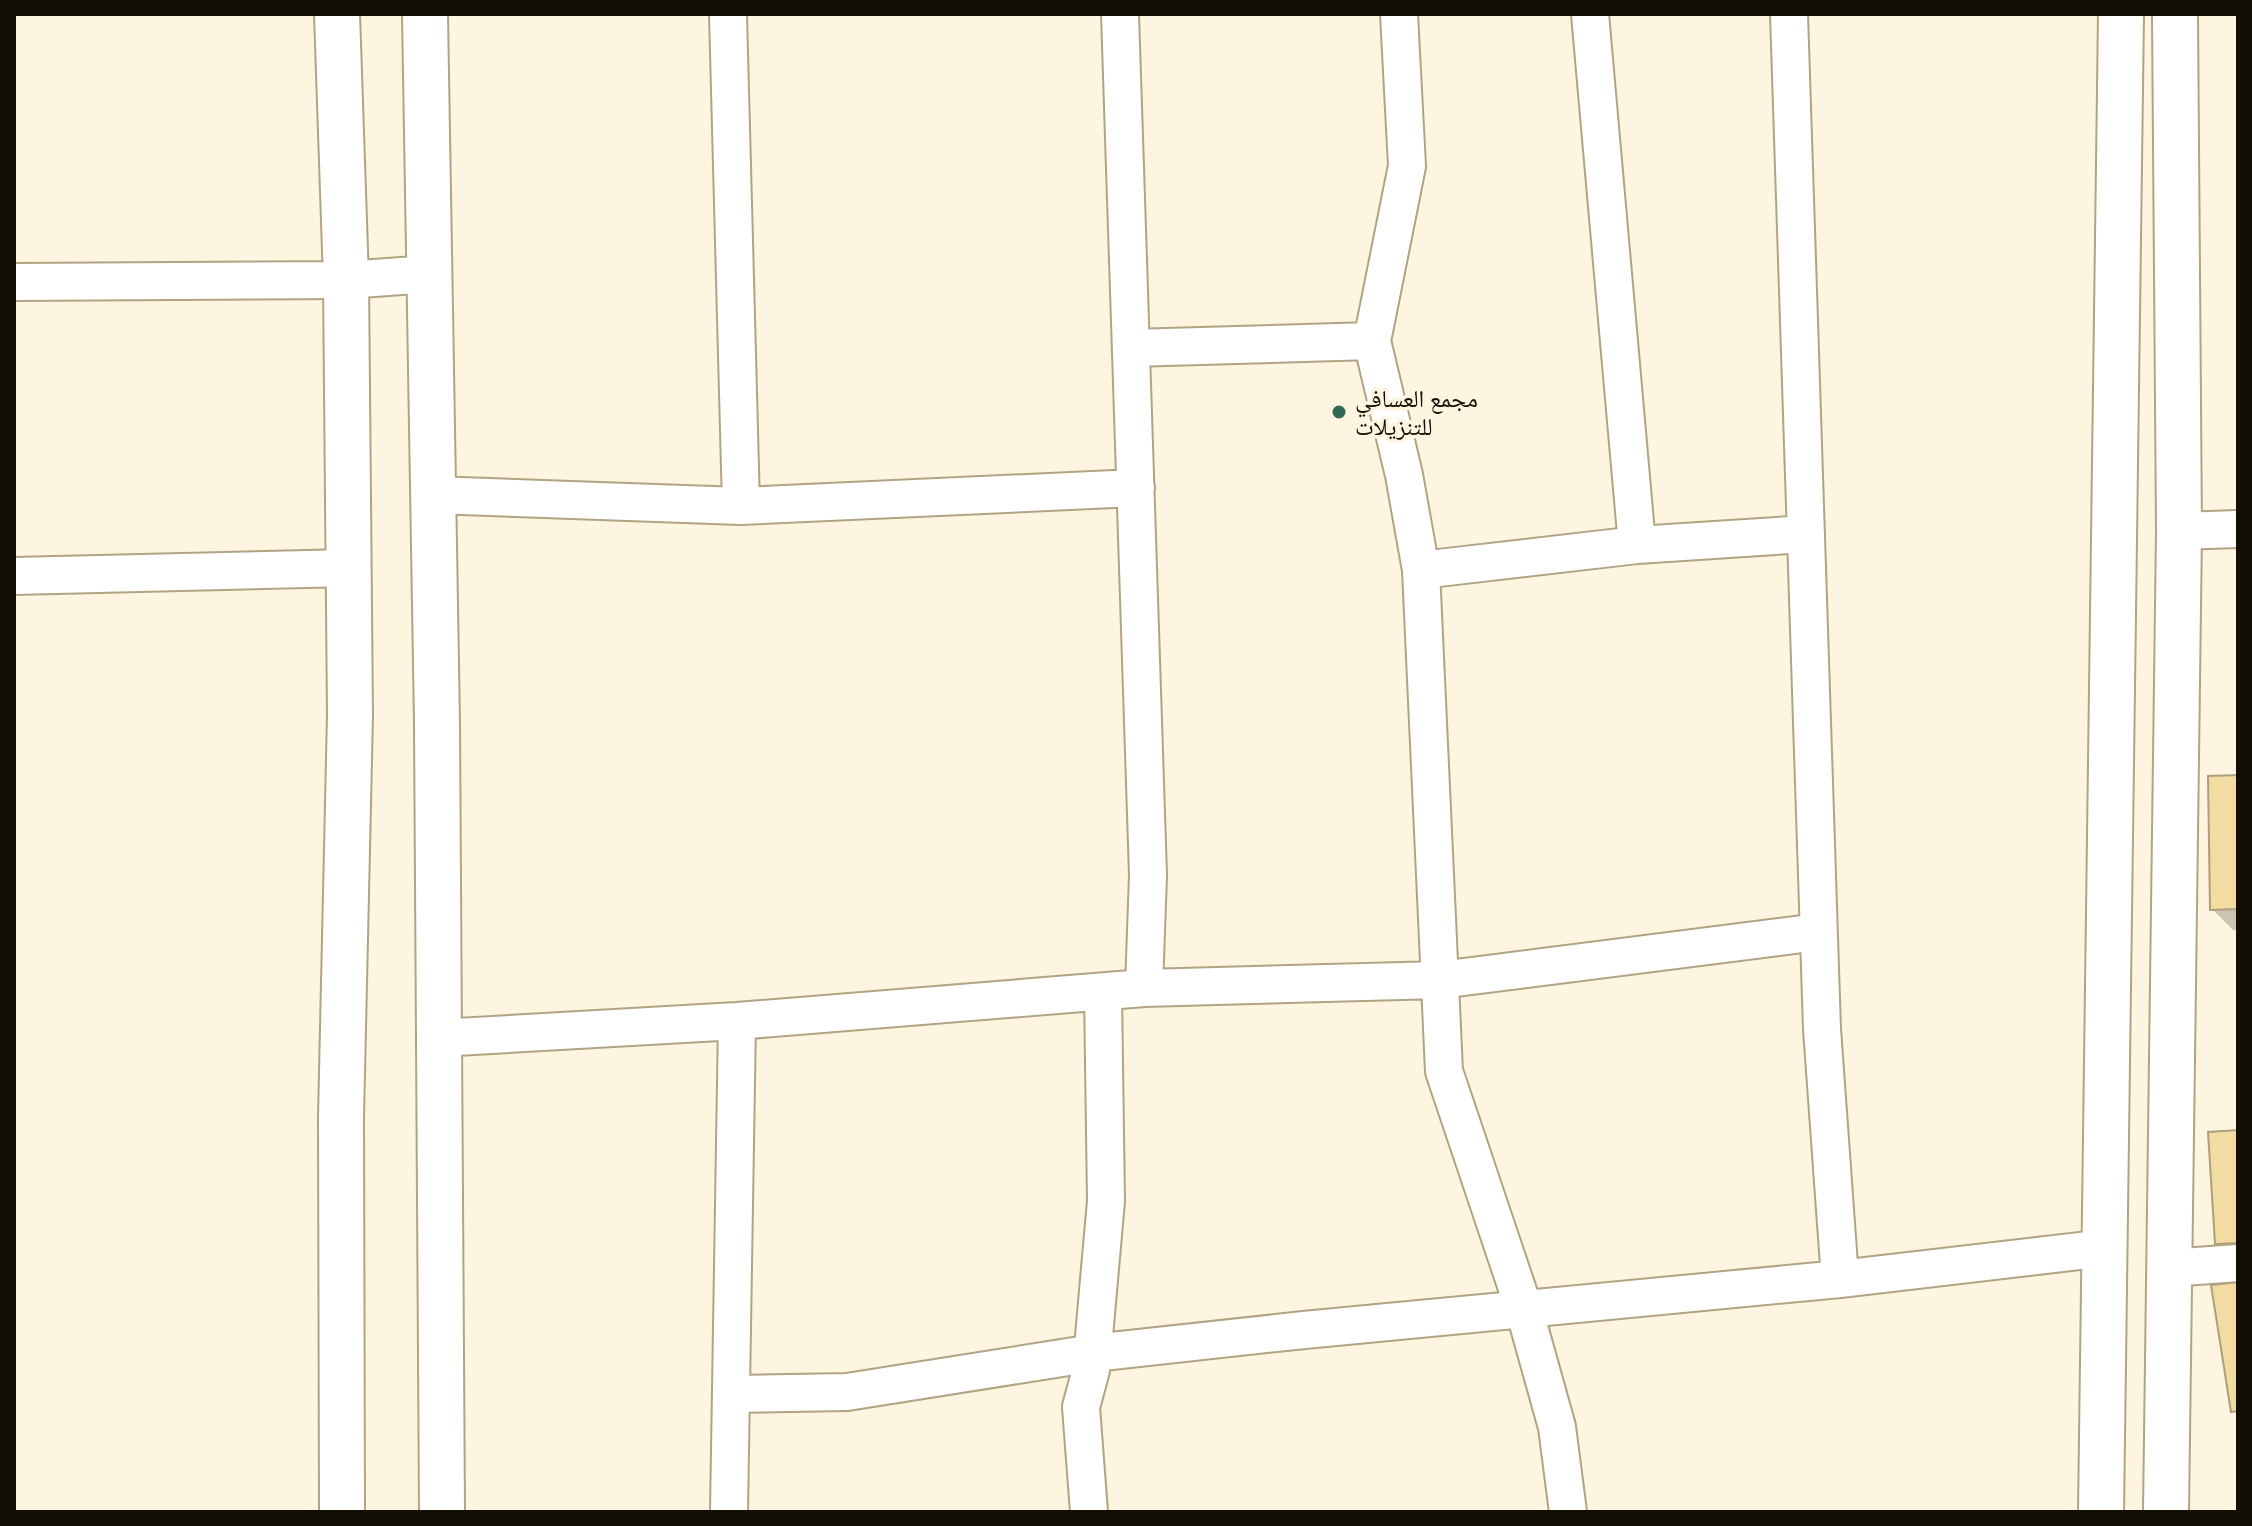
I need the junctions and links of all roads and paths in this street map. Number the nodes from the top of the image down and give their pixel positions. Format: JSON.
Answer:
{"nodes":[{"id":1,"x":337,"y":14,"type":"edge"},
{"id":2,"x":425,"y":14,"type":"edge"},
{"id":3,"x":728,"y":14,"type":"edge"},
{"id":4,"x":1120,"y":14,"type":"edge"},
{"id":5,"x":1399,"y":14,"type":"edge"},
{"id":6,"x":1590,"y":14,"type":"edge"},
{"id":7,"x":1789,"y":14,"type":"edge"},
{"id":8,"x":2121,"y":14,"type":"edge"},
{"id":9,"x":2175,"y":14,"type":"edge"},
{"id":10,"x":430,"y":274,"type":"junction"},
{"id":11,"x":346,"y":280,"type":"junction"},
{"id":12,"x":14,"y":282,"type":"edge"},
{"id":13,"x":1372,"y":341,"type":"junction"},
{"id":14,"x":1131,"y":348,"type":"junction"},
{"id":15,"x":1136,"y":488,"type":"junction"},
{"id":16,"x":434,"y":495,"type":"junction"},
{"id":17,"x":741,"y":506,"type":"junction"},
{"id":18,"x":2238,"y":529,"type":"edge"},
{"id":19,"x":2179,"y":531,"type":"junction"},
{"id":20,"x":1806,"y":534,"type":"junction"},
{"id":21,"x":1637,"y":545,"type":"junction"},
{"id":22,"x":349,"y":568,"type":"junction"},
{"id":23,"x":1421,"y":570,"type":"junction"},
{"id":24,"x":14,"y":576,"type":"edge"},
{"id":25,"x":1818,"y":932,"type":"junction"},
{"id":26,"x":1440,"y":980,"type":"junction"},
{"id":27,"x":1144,"y":988,"type":"junction"},
{"id":28,"x":1103,"y":992,"type":"junction"},
{"id":29,"x":737,"y":1021,"type":"junction"},
{"id":30,"x":439,"y":1038,"type":"junction"},
{"id":31,"x":2105,"y":1248,"type":"junction"},
{"id":32,"x":2238,"y":1263,"type":"edge"},
{"id":33,"x":2169,"y":1268,"type":"junction"},
{"id":34,"x":1840,"y":1279,"type":"junction"},
{"id":35,"x":1524,"y":1309,"type":"junction"},
{"id":36,"x":1093,"y":1353,"type":"junction"},
{"id":37,"x":731,"y":1394,"type":"junction"},
{"id":38,"x":342,"y":1512,"type":"edge"},
{"id":39,"x":442,"y":1512,"type":"edge"},
{"id":40,"x":729,"y":1512,"type":"edge"},
{"id":41,"x":1089,"y":1512,"type":"edge"},
{"id":42,"x":1568,"y":1512,"type":"edge"},
{"id":43,"x":2101,"y":1512,"type":"edge"},
{"id":44,"x":2166,"y":1512,"type":"edge"}],
"edges":[{"from":1,"to":11,"type":"street"},
{"from":2,"to":10,"type":"street"},
{"from":3,"to":17,"type":"street"},
{"from":4,"to":14,"type":"street"},
{"from":5,"to":13,"type":"street"},
{"from":6,"to":21,"type":"street"},
{"from":7,"to":20,"type":"street"},
{"from":8,"to":31,"type":"street"},
{"from":9,"to":19,"type":"street"},
{"from":10,"to":11,"type":"street"},
{"from":10,"to":16,"type":"street"},
{"from":11,"to":12,"type":"street"},
{"from":11,"to":22,"type":"street"},
{"from":13,"to":14,"type":"street"},
{"from":13,"to":23,"type":"street"},
{"from":14,"to":15,"type":"street"},
{"from":15,"to":17,"type":"street"},
{"from":15,"to":27,"type":"street"},
{"from":16,"to":17,"type":"street"},
{"from":16,"to":30,"type":"street"},
{"from":18,"to":19,"type":"street"},
{"from":19,"to":33,"type":"street"},
{"from":20,"to":21,"type":"street"},
{"from":20,"to":25,"type":"street"},
{"from":21,"to":23,"type":"street"},
{"from":22,"to":24,"type":"street"},
{"from":22,"to":38,"type":"street"},
{"from":23,"to":26,"type":"street"},
{"from":25,"to":26,"type":"street"},
{"from":25,"to":34,"type":"street"},
{"from":26,"to":27,"type":"street"},
{"from":26,"to":35,"type":"street"},
{"from":27,"to":28,"type":"street"},
{"from":28,"to":29,"type":"street"},
{"from":28,"to":36,"type":"street"},
{"from":29,"to":30,"type":"street"},
{"from":29,"to":37,"type":"street"},
{"from":30,"to":39,"type":"street"},
{"from":31,"to":34,"type":"street"},
{"from":31,"to":43,"type":"street"},
{"from":32,"to":33,"type":"street"},
{"from":33,"to":44,"type":"street"},
{"from":34,"to":35,"type":"street"},
{"from":35,"to":36,"type":"street"},
{"from":35,"to":42,"type":"street"},
{"from":36,"to":37,"type":"street"},
{"from":36,"to":41,"type":"street"},
{"from":37,"to":40,"type":"street"}]}
